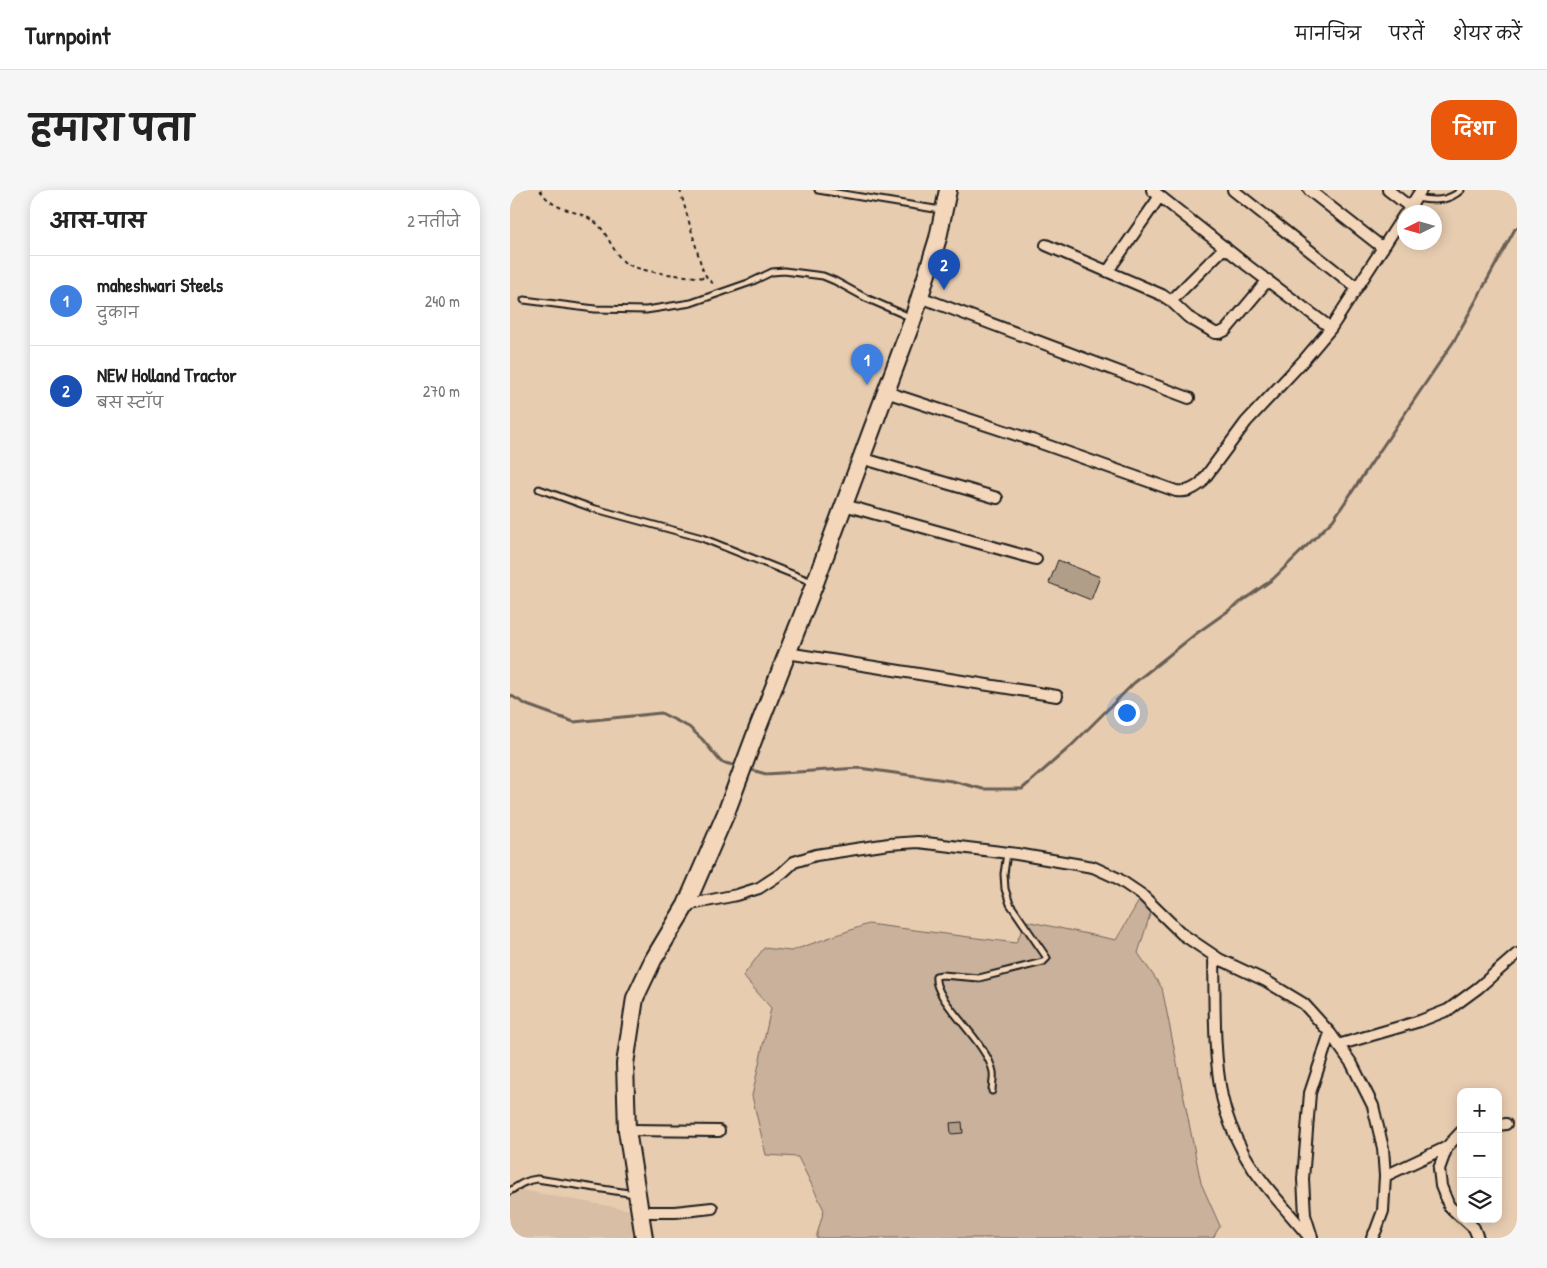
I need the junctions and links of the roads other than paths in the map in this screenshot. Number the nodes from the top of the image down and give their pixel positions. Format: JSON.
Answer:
{"nodes":[{"id":1,"x":818,"y":190,"type":"edge"},
{"id":2,"x":948,"y":190,"type":"edge"},
{"id":3,"x":1233,"y":190,"type":"edge"},
{"id":4,"x":1309,"y":190,"type":"edge"},
{"id":5,"x":1388,"y":190,"type":"edge"},
{"id":6,"x":1462,"y":190,"type":"edge"},
{"id":7,"x":1156,"y":193,"type":"edge"},
{"id":8,"x":1411,"y":205,"type":"edge"},
{"id":9,"x":944,"y":210,"type":"junction"},
{"id":10,"x":1397,"y":226,"type":"edge"},
{"id":11,"x":1046,"y":245,"type":"dead end"},
{"id":12,"x":1225,"y":247,"type":"junction"},
{"id":13,"x":1383,"y":248,"type":"junction"},
{"id":14,"x":1108,"y":271,"type":"junction"},
{"id":15,"x":1268,"y":280,"type":"junction"},
{"id":16,"x":1357,"y":288,"type":"junction"},
{"id":17,"x":920,"y":297,"type":"junction"},
{"id":18,"x":524,"y":300,"type":"dead end"},
{"id":19,"x":1171,"y":301,"type":"junction"},
{"id":20,"x":913,"y":319,"type":"junction"},
{"id":21,"x":1331,"y":328,"type":"junction"},
{"id":22,"x":886,"y":392,"type":"junction"},
{"id":23,"x":1189,"y":398,"type":"dead end"},
{"id":24,"x":861,"y":458,"type":"junction"},
{"id":25,"x":539,"y":489,"type":"dead end"},
{"id":26,"x":996,"y":498,"type":"dead end"},
{"id":27,"x":844,"y":504,"type":"junction"},
{"id":28,"x":1036,"y":559,"type":"dead end"},
{"id":29,"x":815,"y":583,"type":"junction"},
{"id":30,"x":788,"y":653,"type":"junction"},
{"id":31,"x":1058,"y":696,"type":"dead end"},
{"id":32,"x":1007,"y":853,"type":"junction"},
{"id":33,"x":686,"y":905,"type":"junction"},
{"id":34,"x":1517,"y":954,"type":"edge"},
{"id":35,"x":1214,"y":956,"type":"junction"},
{"id":36,"x":1330,"y":1033,"type":"junction"},
{"id":37,"x":1338,"y":1044,"type":"junction"},
{"id":38,"x":992,"y":1091,"type":"dead end"},
{"id":39,"x":627,"y":1130,"type":"junction"},
{"id":40,"x":719,"y":1132,"type":"dead end"},
{"id":41,"x":1460,"y":1133,"type":"edge"},
{"id":42,"x":1447,"y":1147,"type":"junction"},
{"id":43,"x":1385,"y":1176,"type":"junction"},
{"id":44,"x":510,"y":1191,"type":"edge"},
{"id":45,"x":638,"y":1195,"type":"junction"},
{"id":46,"x":712,"y":1208,"type":"dead end"},
{"id":47,"x":640,"y":1212,"type":"junction"},
{"id":48,"x":1457,"y":1213,"type":"edge"},
{"id":49,"x":1468,"y":1223,"type":"edge"},
{"id":50,"x":644,"y":1238,"type":"edge"},
{"id":51,"x":1311,"y":1238,"type":"edge"},
{"id":52,"x":1372,"y":1238,"type":"edge"},
{"id":53,"x":1478,"y":1238,"type":"edge"}],
"edges":[{"from":1,"to":9,"type":"lane"},
{"from":2,"to":9,"type":"highway"},
{"from":3,"to":16,"type":"street"},
{"from":4,"to":13,"type":"street"},
{"from":5,"to":8,"type":"street"},
{"from":6,"to":8,"type":"lane"},
{"from":7,"to":12,"type":"street"},
{"from":7,"to":14,"type":"street"},
{"from":9,"to":17,"type":"highway"},
{"from":10,"to":13,"type":"street"},
{"from":11,"to":14,"type":"street"},
{"from":12,"to":15,"type":"street"},
{"from":12,"to":19,"type":"street"},
{"from":13,"to":16,"type":"street"},
{"from":14,"to":19,"type":"street"},
{"from":15,"to":19,"type":"street"},
{"from":15,"to":21,"type":"street"},
{"from":16,"to":21,"type":"street"},
{"from":17,"to":20,"type":"highway"},
{"from":17,"to":23,"type":"street"},
{"from":18,"to":20,"type":"lane"},
{"from":20,"to":22,"type":"highway"},
{"from":21,"to":22,"type":"street"},
{"from":22,"to":24,"type":"highway"},
{"from":24,"to":26,"type":"street"},
{"from":24,"to":27,"type":"highway"},
{"from":25,"to":29,"type":"lane"},
{"from":27,"to":28,"type":"street"},
{"from":27,"to":29,"type":"highway"},
{"from":29,"to":30,"type":"highway"},
{"from":30,"to":31,"type":"street"},
{"from":30,"to":33,"type":"highway"},
{"from":32,"to":33,"type":"street"},
{"from":32,"to":35,"type":"street"},
{"from":32,"to":38,"type":"lane"},
{"from":33,"to":39,"type":"highway"},
{"from":34,"to":37,"type":"street"},
{"from":35,"to":36,"type":"street"},
{"from":35,"to":51,"type":"street"},
{"from":36,"to":37,"type":"street"},
{"from":36,"to":51,"type":"street"},
{"from":37,"to":43,"type":"street"},
{"from":39,"to":40,"type":"street"},
{"from":39,"to":45,"type":"highway"},
{"from":41,"to":42,"type":"street"},
{"from":42,"to":43,"type":"street"},
{"from":42,"to":48,"type":"street"},
{"from":43,"to":52,"type":"street"},
{"from":44,"to":45,"type":"lane"},
{"from":45,"to":47,"type":"highway"},
{"from":46,"to":47,"type":"street"},
{"from":47,"to":50,"type":"highway"},
{"from":49,"to":53,"type":"street"}]}
